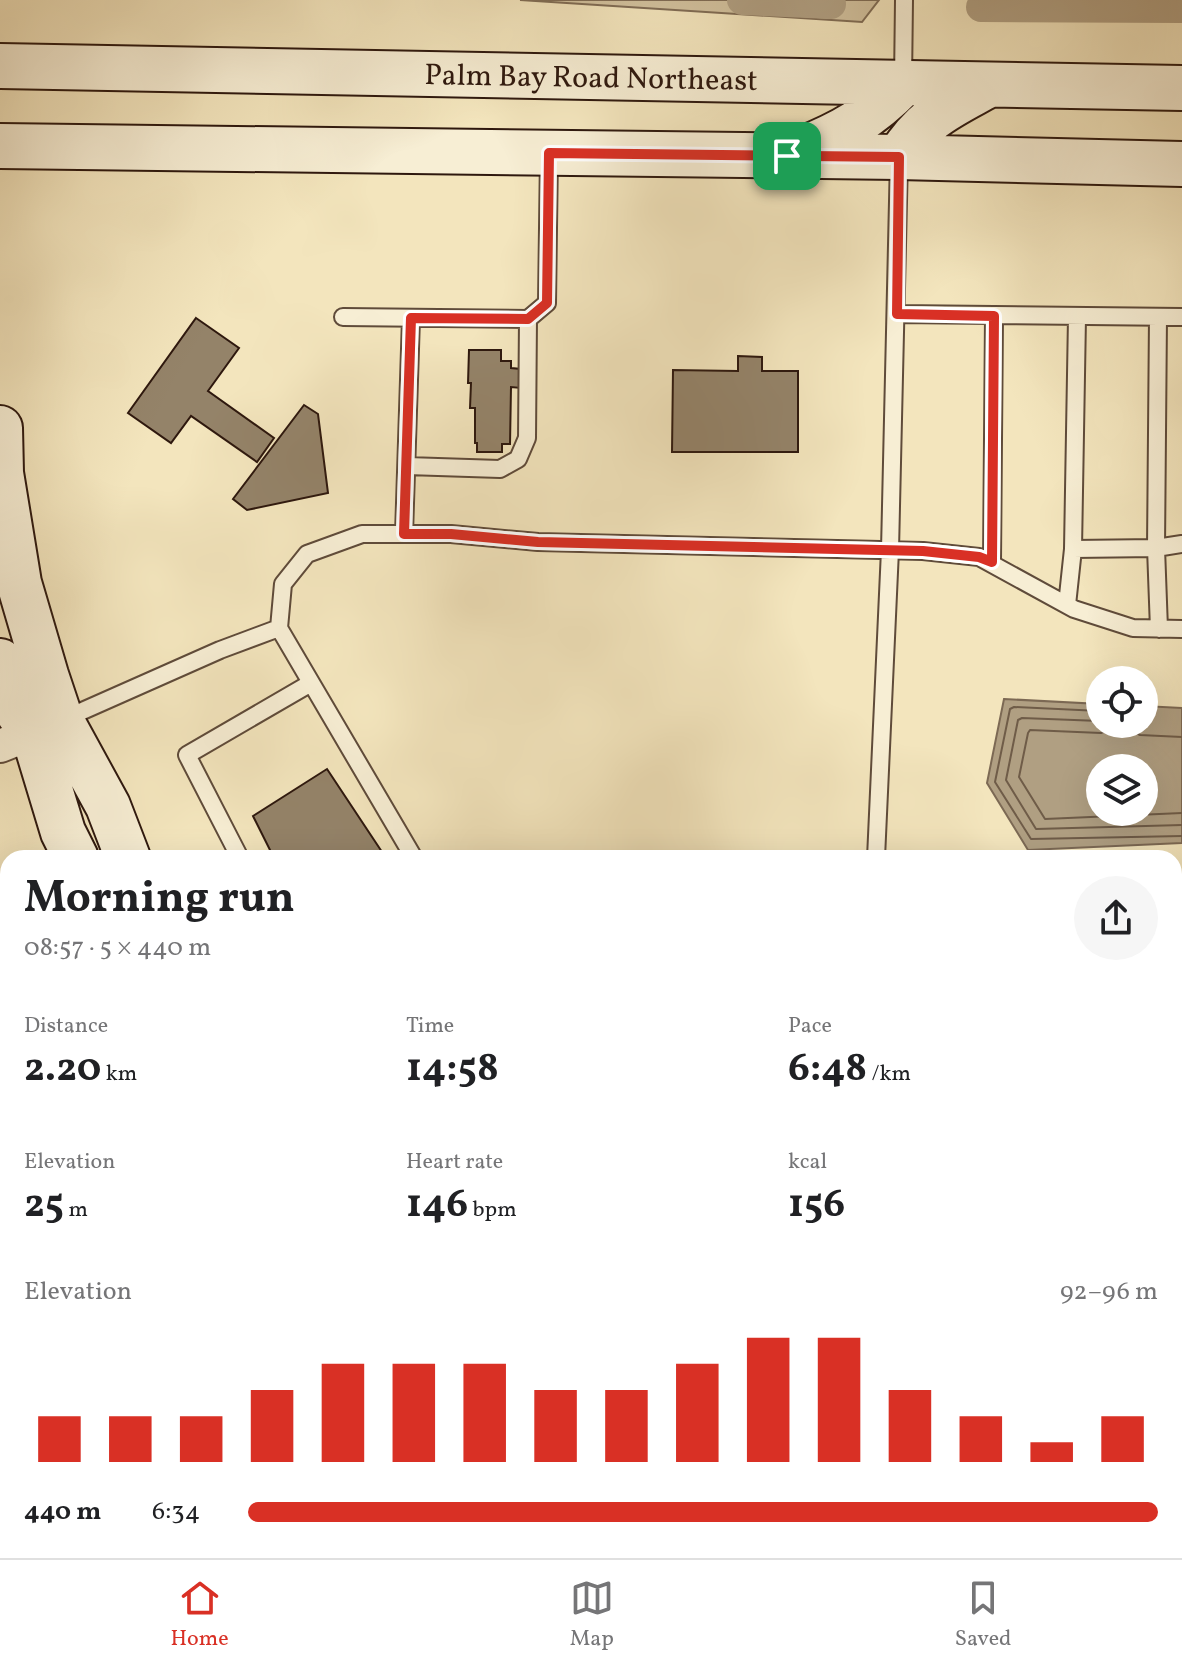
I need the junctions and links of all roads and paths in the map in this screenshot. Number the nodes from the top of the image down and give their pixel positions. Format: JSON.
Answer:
{"nodes":[{"id":1,"x":904,"y":0,"type":"edge"},
{"id":2,"x":0,"y":66,"type":"edge"},
{"id":3,"x":903,"y":84,"type":"junction"},
{"id":4,"x":989,"y":85,"type":"junction"},
{"id":5,"x":1182,"y":88,"type":"edge"},
{"id":6,"x":0,"y":146,"type":"edge"},
{"id":7,"x":549,"y":153,"type":"junction"},
{"id":8,"x":787,"y":156,"type":"junction"},
{"id":9,"x":899,"y":157,"type":"junction"},
{"id":10,"x":1182,"y":164,"type":"edge"},
{"id":11,"x":897,"y":314,"type":"junction"},
{"id":12,"x":994,"y":316,"type":"junction"},
{"id":13,"x":343,"y":317,"type":"dead end"},
{"id":14,"x":1077,"y":317,"type":"junction"},
{"id":15,"x":1158,"y":317,"type":"junction"},
{"id":16,"x":1182,"y":317,"type":"edge"},
{"id":17,"x":411,"y":318,"type":"junction"},
{"id":18,"x":528,"y":319,"type":"junction"},
{"id":19,"x":0,"y":428,"type":"edge"},
{"id":20,"x":407,"y":466,"type":"junction"},
{"id":21,"x":404,"y":534,"type":"junction"},
{"id":22,"x":1182,"y":544,"type":"edge"},
{"id":23,"x":1156,"y":548,"type":"junction"},
{"id":24,"x":1073,"y":549,"type":"junction"},
{"id":25,"x":890,"y":550,"type":"junction"},
{"id":26,"x":992,"y":562,"type":"junction"},
{"id":27,"x":1067,"y":605,"type":"junction"},
{"id":28,"x":279,"y":628,"type":"junction"},
{"id":29,"x":1159,"y":629,"type":"junction"},
{"id":30,"x":1182,"y":629,"type":"edge"},
{"id":31,"x":0,"y":661,"type":"edge"},
{"id":32,"x":311,"y":683,"type":"junction"},
{"id":33,"x":31,"y":733,"type":"edge"},
{"id":34,"x":72,"y":850,"type":"edge"},
{"id":35,"x":125,"y":850,"type":"edge"},
{"id":36,"x":236,"y":850,"type":"edge"},
{"id":37,"x":409,"y":850,"type":"edge"},
{"id":38,"x":876,"y":850,"type":"edge"}],
"edges":[{"from":1,"to":3,"type":"lane"},
{"from":2,"to":3,"type":"main road","name":"Palm Bay Road Northeast"},
{"from":3,"to":4,"type":"main road","name":"Palm Bay Road Northeast"},
{"from":3,"to":8,"type":"main road"},
{"from":4,"to":5,"type":"main road","name":"Palm Bay Road Northeast"},
{"from":4,"to":9,"type":"main road"},
{"from":6,"to":7,"type":"main road"},
{"from":7,"to":8,"type":"main road"},
{"from":7,"to":18,"type":"lane"},
{"from":8,"to":9,"type":"main road"},
{"from":9,"to":10,"type":"main road"},
{"from":9,"to":11,"type":"lane"},
{"from":11,"to":12,"type":"lane"},
{"from":11,"to":25,"type":"lane"},
{"from":12,"to":14,"type":"lane"},
{"from":12,"to":26,"type":"lane"},
{"from":13,"to":17,"type":"lane"},
{"from":14,"to":15,"type":"lane"},
{"from":14,"to":24,"type":"lane"},
{"from":15,"to":16,"type":"lane"},
{"from":15,"to":23,"type":"lane"},
{"from":17,"to":18,"type":"lane"},
{"from":17,"to":20,"type":"lane"},
{"from":18,"to":20,"type":"lane"},
{"from":19,"to":33,"type":"main road"},
{"from":20,"to":21,"type":"lane"},
{"from":21,"to":25,"type":"lane"},
{"from":21,"to":28,"type":"lane"},
{"from":22,"to":23,"type":"lane"},
{"from":23,"to":24,"type":"lane"},
{"from":23,"to":29,"type":"lane"},
{"from":24,"to":27,"type":"lane"},
{"from":25,"to":26,"type":"lane"},
{"from":25,"to":38,"type":"lane"},
{"from":26,"to":27,"type":"lane"},
{"from":27,"to":29,"type":"lane"},
{"from":28,"to":32,"type":"lane"},
{"from":28,"to":33,"type":"lane"},
{"from":29,"to":30,"type":"lane"},
{"from":31,"to":33,"type":"main road"},
{"from":32,"to":36,"type":"lane"},
{"from":32,"to":37,"type":"lane"},
{"from":33,"to":34,"type":"main road"},
{"from":33,"to":35,"type":"main road"}]}
